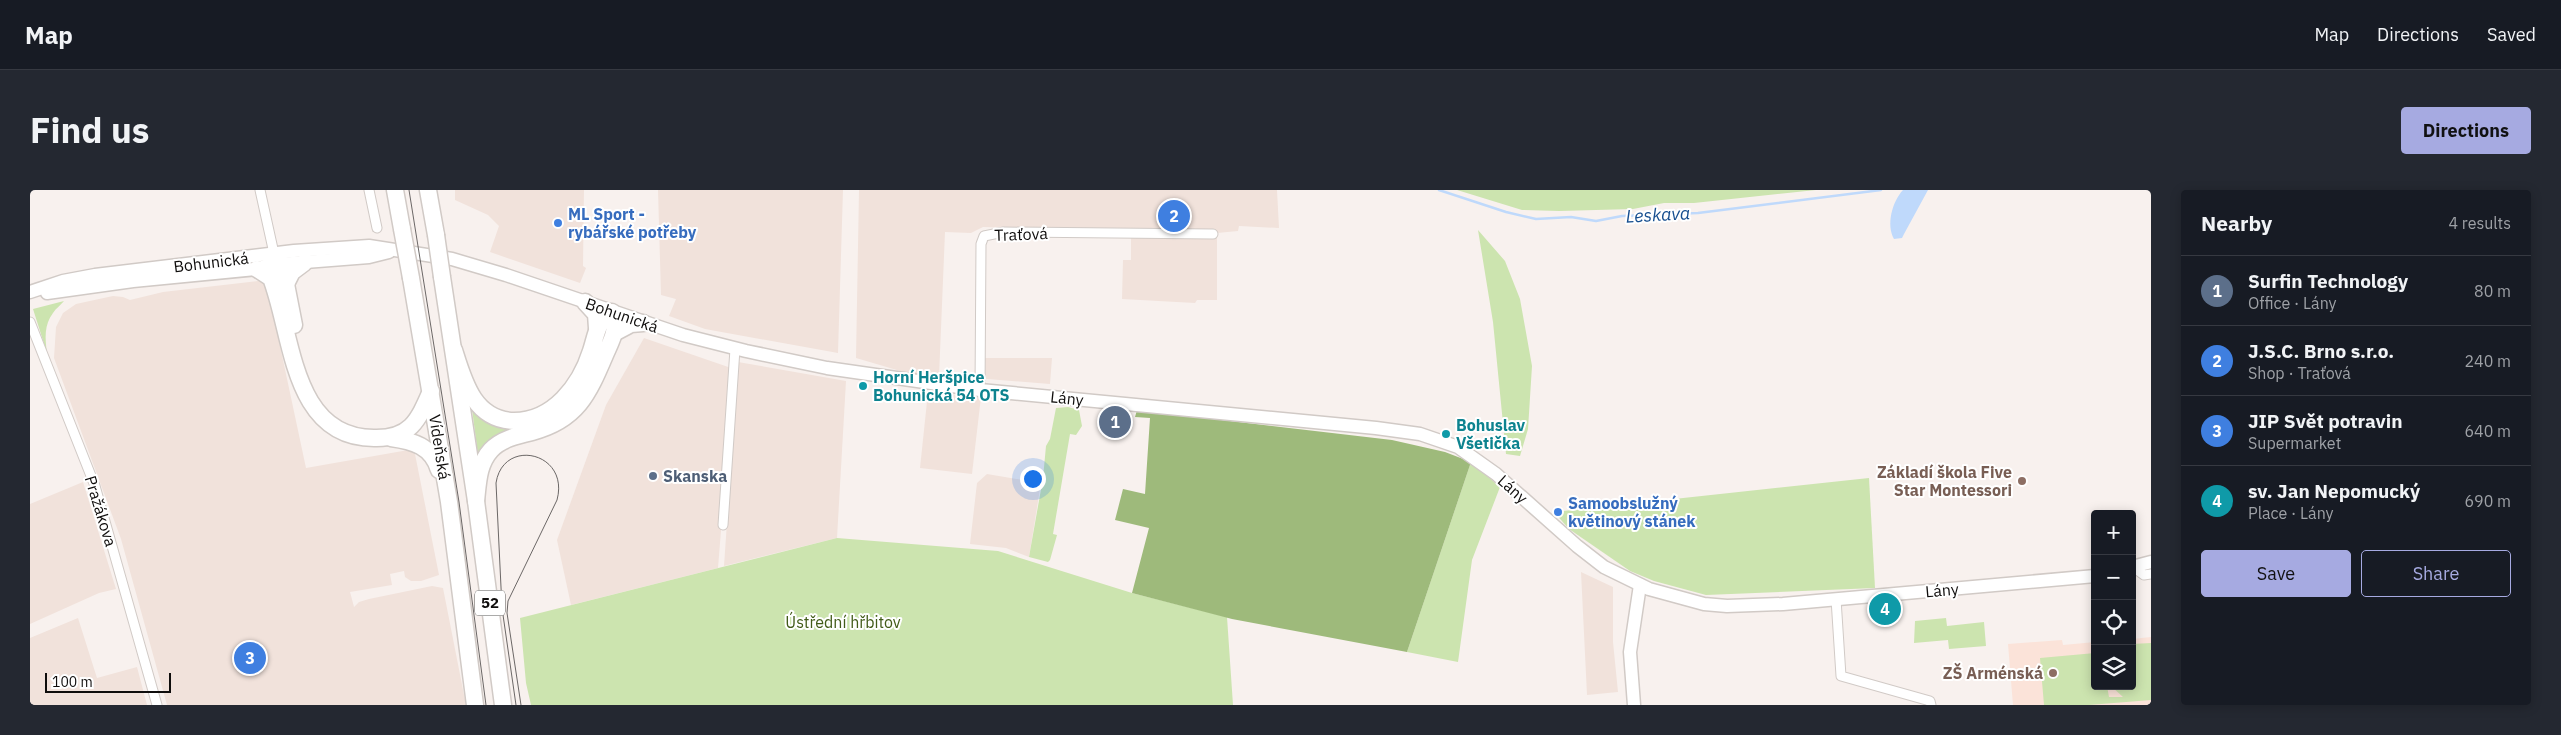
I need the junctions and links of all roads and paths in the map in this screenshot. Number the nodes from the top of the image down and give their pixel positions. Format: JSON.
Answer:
{"nodes":[{"id":1,"x":260,"y":190,"type":"edge"},
{"id":2,"x":369,"y":190,"type":"edge"},
{"id":3,"x":395,"y":190,"type":"edge"},
{"id":4,"x":428,"y":190,"type":"edge"},
{"id":5,"x":435,"y":190,"type":"edge"},
{"id":6,"x":377,"y":228,"type":"dead end"},
{"id":7,"x":435,"y":230,"type":"junction"},
{"id":8,"x":1213,"y":234,"type":"dead end"},
{"id":9,"x":394,"y":251,"type":"junction"},
{"id":10,"x":275,"y":260,"type":"junction"},
{"id":11,"x":304,"y":263,"type":"junction"},
{"id":12,"x":257,"y":268,"type":"junction"},
{"id":13,"x":280,"y":285,"type":"junction"},
{"id":14,"x":30,"y":294,"type":"edge"},
{"id":15,"x":585,"y":302,"type":"junction"},
{"id":16,"x":612,"y":312,"type":"junction"},
{"id":17,"x":30,"y":322,"type":"edge"},
{"id":18,"x":643,"y":323,"type":"junction"},
{"id":19,"x":597,"y":328,"type":"junction"},
{"id":20,"x":614,"y":333,"type":"junction"},
{"id":21,"x":735,"y":349,"type":"junction"},
{"id":22,"x":454,"y":350,"type":"junction"},
{"id":23,"x":914,"y":382,"type":"joint"},
{"id":24,"x":980,"y":390,"type":"junction"},
{"id":25,"x":431,"y":392,"type":"junction"},
{"id":26,"x":388,"y":438,"type":"junction"},
{"id":27,"x":476,"y":501,"type":"junction"},
{"id":28,"x":449,"y":502,"type":"junction"},
{"id":29,"x":724,"y":524,"type":"dead end"},
{"id":30,"x":2151,"y":562,"type":"edge"},
{"id":31,"x":2136,"y":566,"type":"edge"},
{"id":32,"x":2136,"y":569,"type":"edge"},
{"id":33,"x":2151,"y":574,"type":"edge"},
{"id":34,"x":2091,"y":576,"type":"edge"},
{"id":35,"x":1640,"y":585,"type":"junction"},
{"id":36,"x":1836,"y":599,"type":"junction"},
{"id":37,"x":157,"y":705,"type":"edge"},
{"id":38,"x":475,"y":705,"type":"edge"},
{"id":39,"x":503,"y":705,"type":"edge"},
{"id":40,"x":1634,"y":705,"type":"edge"},
{"id":41,"x":1930,"y":705,"type":"edge"}],
"edges":[{"from":1,"to":10,"type":"street"},
{"from":2,"to":6,"type":"street"},
{"from":3,"to":25,"type":"highway","name":"Vídeňská","number":"52","bridge":true},
{"from":4,"to":7,"type":"highway","name":"Vídeňská","number":"52"},
{"from":5,"to":7,"type":"highway"},
{"from":7,"to":22,"type":"highway","name":"Vídeňská","number":"52","bridge":true},
{"from":8,"to":24,"type":"street","name":"Traťová"},
{"from":9,"to":10,"type":"street","name":"Bohunická"},
{"from":9,"to":11,"type":"street","name":"Bohunická"},
{"from":9,"to":15,"type":"street","name":"Bohunická"},
{"from":10,"to":11,"type":"street","name":"Bohunická"},
{"from":10,"to":12,"type":"street","name":"Bohunická"},
{"from":10,"to":13,"type":"highway"},
{"from":10,"to":14,"type":"street","name":"Bohunická"},
{"from":11,"to":13,"type":"highway"},
{"from":12,"to":13,"type":"highway"},
{"from":12,"to":14,"type":"street","name":"Bohunická"},
{"from":13,"to":26,"type":"highway"},
{"from":15,"to":16,"type":"street","name":"Bohunická"},
{"from":15,"to":19,"type":"highway"},
{"from":16,"to":18,"type":"street","name":"Bohunická"},
{"from":16,"to":19,"type":"highway"},
{"from":16,"to":20,"type":"highway"},
{"from":17,"to":37,"type":"street","name":"Pražákova"},
{"from":18,"to":20,"type":"highway"},
{"from":18,"to":21,"type":"street","name":"Bohunická"},
{"from":19,"to":22,"type":"highway"},
{"from":20,"to":27,"type":"highway"},
{"from":21,"to":23,"type":"street","name":"Bohunická"},
{"from":21,"to":29,"type":"street"},
{"from":22,"to":27,"type":"highway","name":"Vídeňská","number":"52"},
{"from":23,"to":24,"type":"street","name":"Lány"},
{"from":24,"to":35,"type":"street","name":"Lány"},
{"from":25,"to":26,"type":"highway"},
{"from":25,"to":28,"type":"highway","name":"Vídeňská","number":"52"},
{"from":26,"to":28,"type":"highway"},
{"from":27,"to":39,"type":"highway","name":"Vídeňská","number":"52"},
{"from":28,"to":38,"type":"highway","name":"Vídeňská","number":"52"},
{"from":30,"to":31,"type":"street"},
{"from":32,"to":33,"type":"street"},
{"from":34,"to":36,"type":"street","name":"Lány"},
{"from":35,"to":36,"type":"street","name":"Lány"},
{"from":35,"to":40,"type":"street"},
{"from":36,"to":41,"type":"street"}]}
